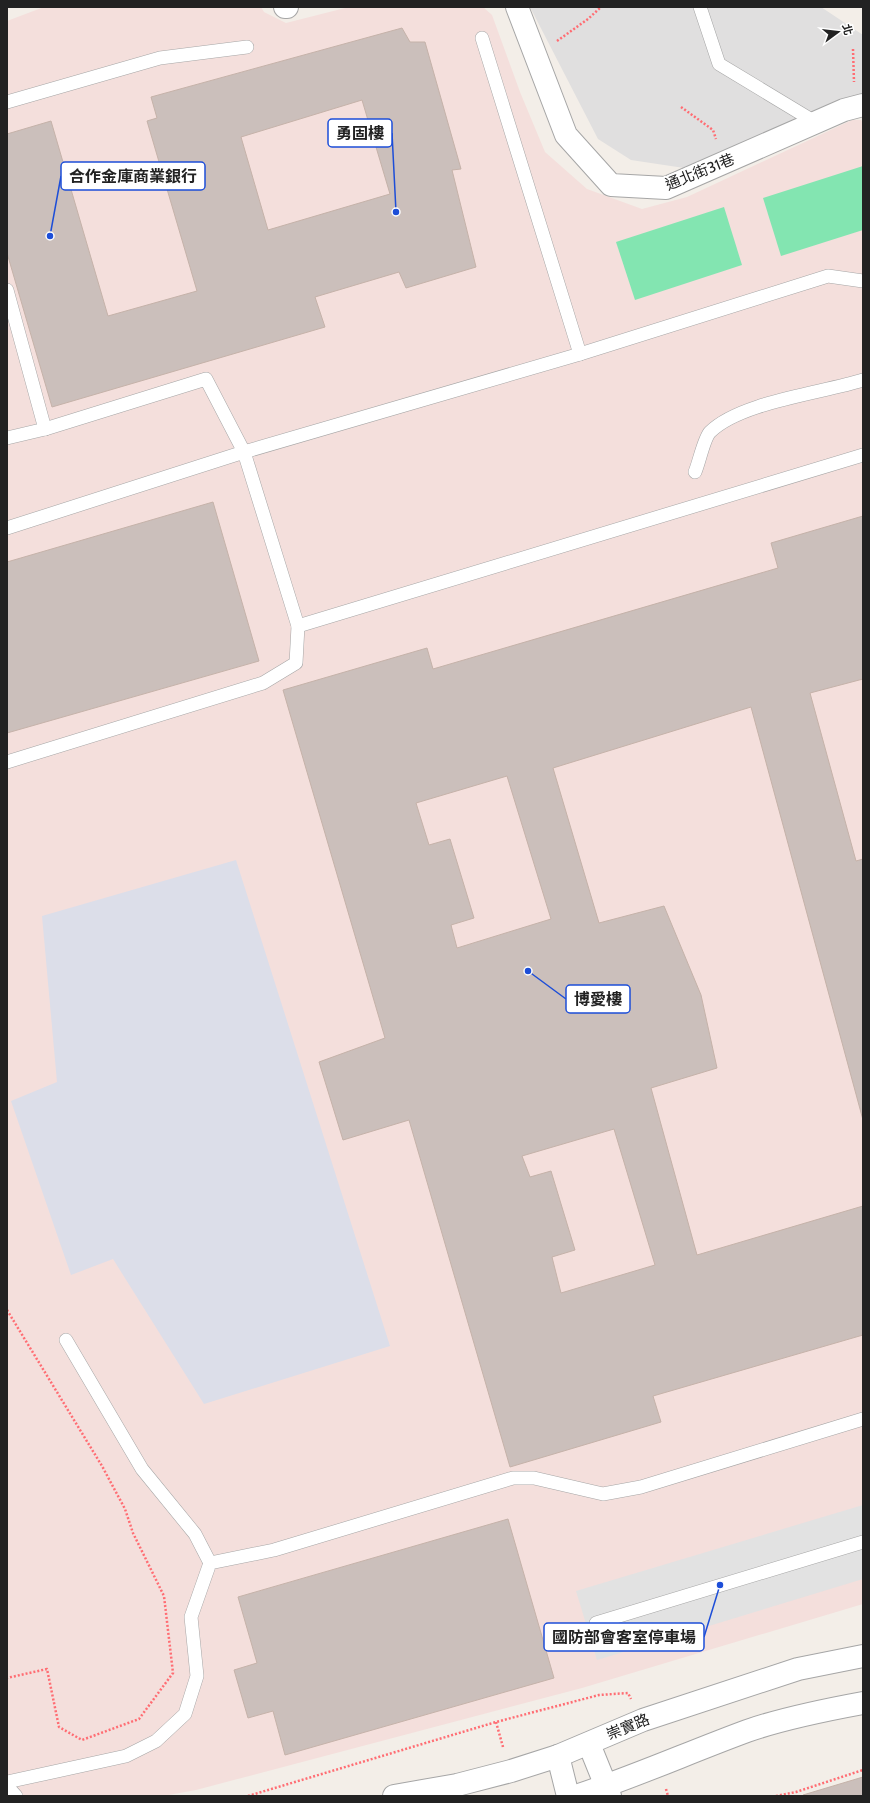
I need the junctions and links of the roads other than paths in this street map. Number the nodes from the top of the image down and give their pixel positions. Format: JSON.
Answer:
{"nodes":[{"id":1,"x":517,"y":7,"type":"edge"},
{"id":2,"x":700,"y":7,"type":"edge"},
{"id":3,"x":482,"y":38,"type":"dead end"},
{"id":4,"x":247,"y":47,"type":"dead end"},
{"id":5,"x":7,"y":102,"type":"edge"},
{"id":6,"x":862,"y":106,"type":"edge"},
{"id":7,"x":815,"y":122,"type":"junction"},
{"id":8,"x":863,"y":281,"type":"edge"},
{"id":9,"x":7,"y":290,"type":"edge"},
{"id":10,"x":580,"y":354,"type":"junction"},
{"id":11,"x":863,"y":380,"type":"edge"},
{"id":12,"x":45,"y":429,"type":"junction"},
{"id":13,"x":7,"y":438,"type":"edge"},
{"id":14,"x":244,"y":452,"type":"junction"},
{"id":15,"x":863,"y":455,"type":"edge"},
{"id":16,"x":695,"y":472,"type":"dead end"},
{"id":17,"x":7,"y":528,"type":"edge"},
{"id":18,"x":298,"y":626,"type":"junction"},
{"id":19,"x":7,"y":762,"type":"edge"},
{"id":20,"x":66,"y":1340,"type":"dead end"},
{"id":21,"x":863,"y":1419,"type":"edge"},
{"id":22,"x":863,"y":1542,"type":"edge"},
{"id":23,"x":210,"y":1563,"type":"junction"},
{"id":24,"x":596,"y":1623,"type":"dead end"},
{"id":25,"x":863,"y":1656,"type":"edge"},
{"id":26,"x":863,"y":1703,"type":"edge"},
{"id":27,"x":589,"y":1744,"type":"junction"},
{"id":28,"x":558,"y":1756,"type":"junction"},
{"id":29,"x":7,"y":1782,"type":"edge"},
{"id":30,"x":7,"y":1786,"type":"edge"},
{"id":31,"x":608,"y":1791,"type":"edge"},
{"id":32,"x":16,"y":1796,"type":"edge"},
{"id":33,"x":394,"y":1796,"type":"edge"},
{"id":34,"x":568,"y":1796,"type":"edge"},
{"id":35,"x":576,"y":1796,"type":"edge"}],
"edges":[{"from":1,"to":7,"type":"street","name":"通北街31巷"},
{"from":2,"to":7,"type":"lane"},
{"from":3,"to":10,"type":"lane"},
{"from":4,"to":5,"type":"lane"},
{"from":6,"to":7,"type":"street","name":"通北街31巷"},
{"from":8,"to":10,"type":"lane"},
{"from":9,"to":12,"type":"lane"},
{"from":10,"to":14,"type":"lane"},
{"from":11,"to":16,"type":"lane"},
{"from":12,"to":13,"type":"lane"},
{"from":12,"to":14,"type":"lane"},
{"from":14,"to":17,"type":"lane"},
{"from":14,"to":18,"type":"lane"},
{"from":15,"to":18,"type":"lane"},
{"from":18,"to":19,"type":"lane"},
{"from":20,"to":23,"type":"lane"},
{"from":21,"to":23,"type":"lane"},
{"from":22,"to":24,"type":"lane"},
{"from":23,"to":29,"type":"lane"},
{"from":25,"to":27,"type":"street","name":"崇實路"},
{"from":26,"to":31,"type":"street"},
{"from":27,"to":28,"type":"street","name":"崇實路"},
{"from":27,"to":31,"type":"street"},
{"from":28,"to":33,"type":"street","name":"崇實路"},
{"from":28,"to":34,"type":"street"},
{"from":30,"to":32,"type":"lane"},
{"from":31,"to":35,"type":"street"}]}
